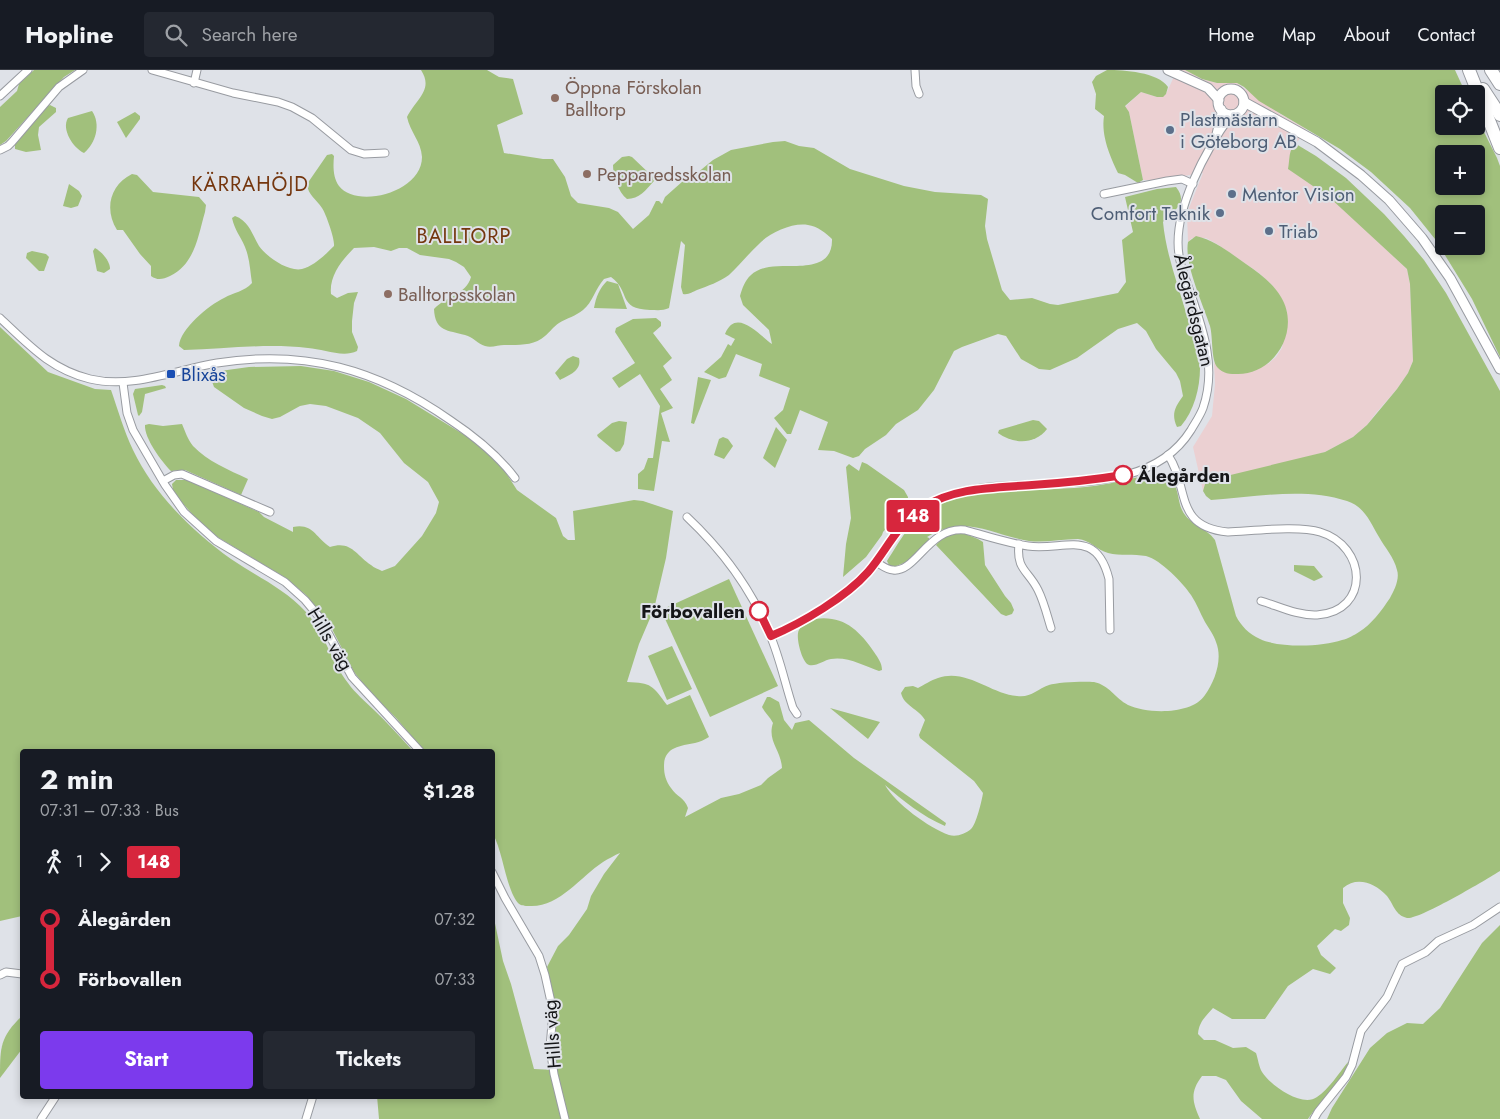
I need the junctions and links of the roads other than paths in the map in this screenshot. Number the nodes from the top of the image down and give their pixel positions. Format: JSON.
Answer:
{"nodes":[{"id":1,"x":28,"y":70,"type":"edge"},
{"id":2,"x":83,"y":70,"type":"edge"},
{"id":3,"x":152,"y":70,"type":"edge"},
{"id":4,"x":197,"y":70,"type":"edge"},
{"id":5,"x":915,"y":70,"type":"edge"},
{"id":6,"x":1168,"y":70,"type":"edge"},
{"id":7,"x":1470,"y":70,"type":"edge"},
{"id":8,"x":1491,"y":70,"type":"edge"},
{"id":9,"x":194,"y":83,"type":"junction"},
{"id":10,"x":1500,"y":84,"type":"edge"},
{"id":11,"x":1208,"y":88,"type":"junction"},
{"id":12,"x":1226,"y":90,"type":"junction"},
{"id":13,"x":919,"y":94,"type":"dead end"},
{"id":14,"x":0,"y":96,"type":"edge"},
{"id":15,"x":1219,"y":100,"type":"junction"},
{"id":16,"x":1244,"y":102,"type":"junction"},
{"id":17,"x":1222,"y":110,"type":"junction"},
{"id":18,"x":1235,"y":113,"type":"junction"},
{"id":19,"x":1500,"y":114,"type":"edge"},
{"id":20,"x":1266,"y":115,"type":"junction"},
{"id":21,"x":1216,"y":137,"type":"junction"},
{"id":22,"x":1500,"y":148,"type":"edge"},
{"id":23,"x":0,"y":150,"type":"edge"},
{"id":24,"x":385,"y":153,"type":"dead end"},
{"id":25,"x":1192,"y":184,"type":"junction"},
{"id":26,"x":1104,"y":194,"type":"dead end"},
{"id":27,"x":0,"y":318,"type":"edge"},
{"id":28,"x":1500,"y":370,"type":"edge"},
{"id":29,"x":123,"y":382,"type":"junction"},
{"id":30,"x":1168,"y":455,"type":"junction"},
{"id":31,"x":514,"y":478,"type":"dead end"},
{"id":32,"x":163,"y":481,"type":"junction"},
{"id":33,"x":270,"y":512,"type":"dead end"},
{"id":34,"x":687,"y":517,"type":"dead end"},
{"id":35,"x":1019,"y":544,"type":"junction"},
{"id":36,"x":876,"y":562,"type":"junction"},
{"id":37,"x":1261,"y":601,"type":"dead end"},
{"id":38,"x":1051,"y":628,"type":"dead end"},
{"id":39,"x":1110,"y":630,"type":"dead end"},
{"id":40,"x":771,"y":636,"type":"junction"},
{"id":41,"x":797,"y":714,"type":"dead end"},
{"id":42,"x":418,"y":749,"type":"edge"},
{"id":43,"x":495,"y":878,"type":"edge"},
{"id":44,"x":1500,"y":908,"type":"edge"},
{"id":45,"x":20,"y":974,"type":"edge"},
{"id":46,"x":0,"y":975,"type":"edge"},
{"id":47,"x":54,"y":1099,"type":"edge"},
{"id":48,"x":312,"y":1099,"type":"edge"},
{"id":49,"x":43,"y":1119,"type":"edge"},
{"id":50,"x":306,"y":1119,"type":"edge"},
{"id":51,"x":565,"y":1119,"type":"edge"},
{"id":52,"x":1314,"y":1119,"type":"edge"}],
"edges":[{"from":1,"to":14,"type":"street"},
{"from":2,"to":23,"type":"street"},
{"from":3,"to":9,"type":"street"},
{"from":4,"to":9,"type":"street"},
{"from":5,"to":13,"type":"street"},
{"from":6,"to":11,"type":"street"},
{"from":7,"to":19,"type":"highway"},
{"from":7,"to":22,"type":"highway"},
{"from":8,"to":10,"type":"highway"},
{"from":9,"to":24,"type":"street"},
{"from":11,"to":12,"type":"street"},
{"from":11,"to":15,"type":"street"},
{"from":12,"to":15,"type":"street"},
{"from":12,"to":16,"type":"street"},
{"from":15,"to":17,"type":"street"},
{"from":16,"to":18,"type":"street"},
{"from":16,"to":20,"type":"street"},
{"from":17,"to":18,"type":"street"},
{"from":17,"to":21,"type":"street","name":"Ålegårdsgatan"},
{"from":18,"to":20,"type":"street"},
{"from":18,"to":21,"type":"street","name":"Ålegårdsgatan"},
{"from":20,"to":28,"type":"street"},
{"from":21,"to":25,"type":"street","name":"Ålegårdsgatan"},
{"from":25,"to":26,"type":"street"},
{"from":25,"to":30,"type":"street","name":"Ålegårdsgatan"},
{"from":27,"to":29,"type":"street"},
{"from":29,"to":31,"type":"street"},
{"from":29,"to":32,"type":"street","name":"Hills väg"},
{"from":30,"to":36,"type":"street","name":"Ålegårdsgatan"},
{"from":30,"to":37,"type":"street"},
{"from":32,"to":33,"type":"street"},
{"from":32,"to":42,"type":"street","name":"Hills väg"},
{"from":34,"to":40,"type":"street"},
{"from":35,"to":36,"type":"street"},
{"from":35,"to":38,"type":"street"},
{"from":35,"to":39,"type":"street"},
{"from":36,"to":40,"type":"street","name":"Ålegårdsgatan"},
{"from":40,"to":41,"type":"street"},
{"from":43,"to":51,"type":"street","name":"Hills väg"},
{"from":44,"to":52,"type":"street"},
{"from":45,"to":46,"type":"street"},
{"from":47,"to":49,"type":"street"},
{"from":48,"to":50,"type":"street"}]}
